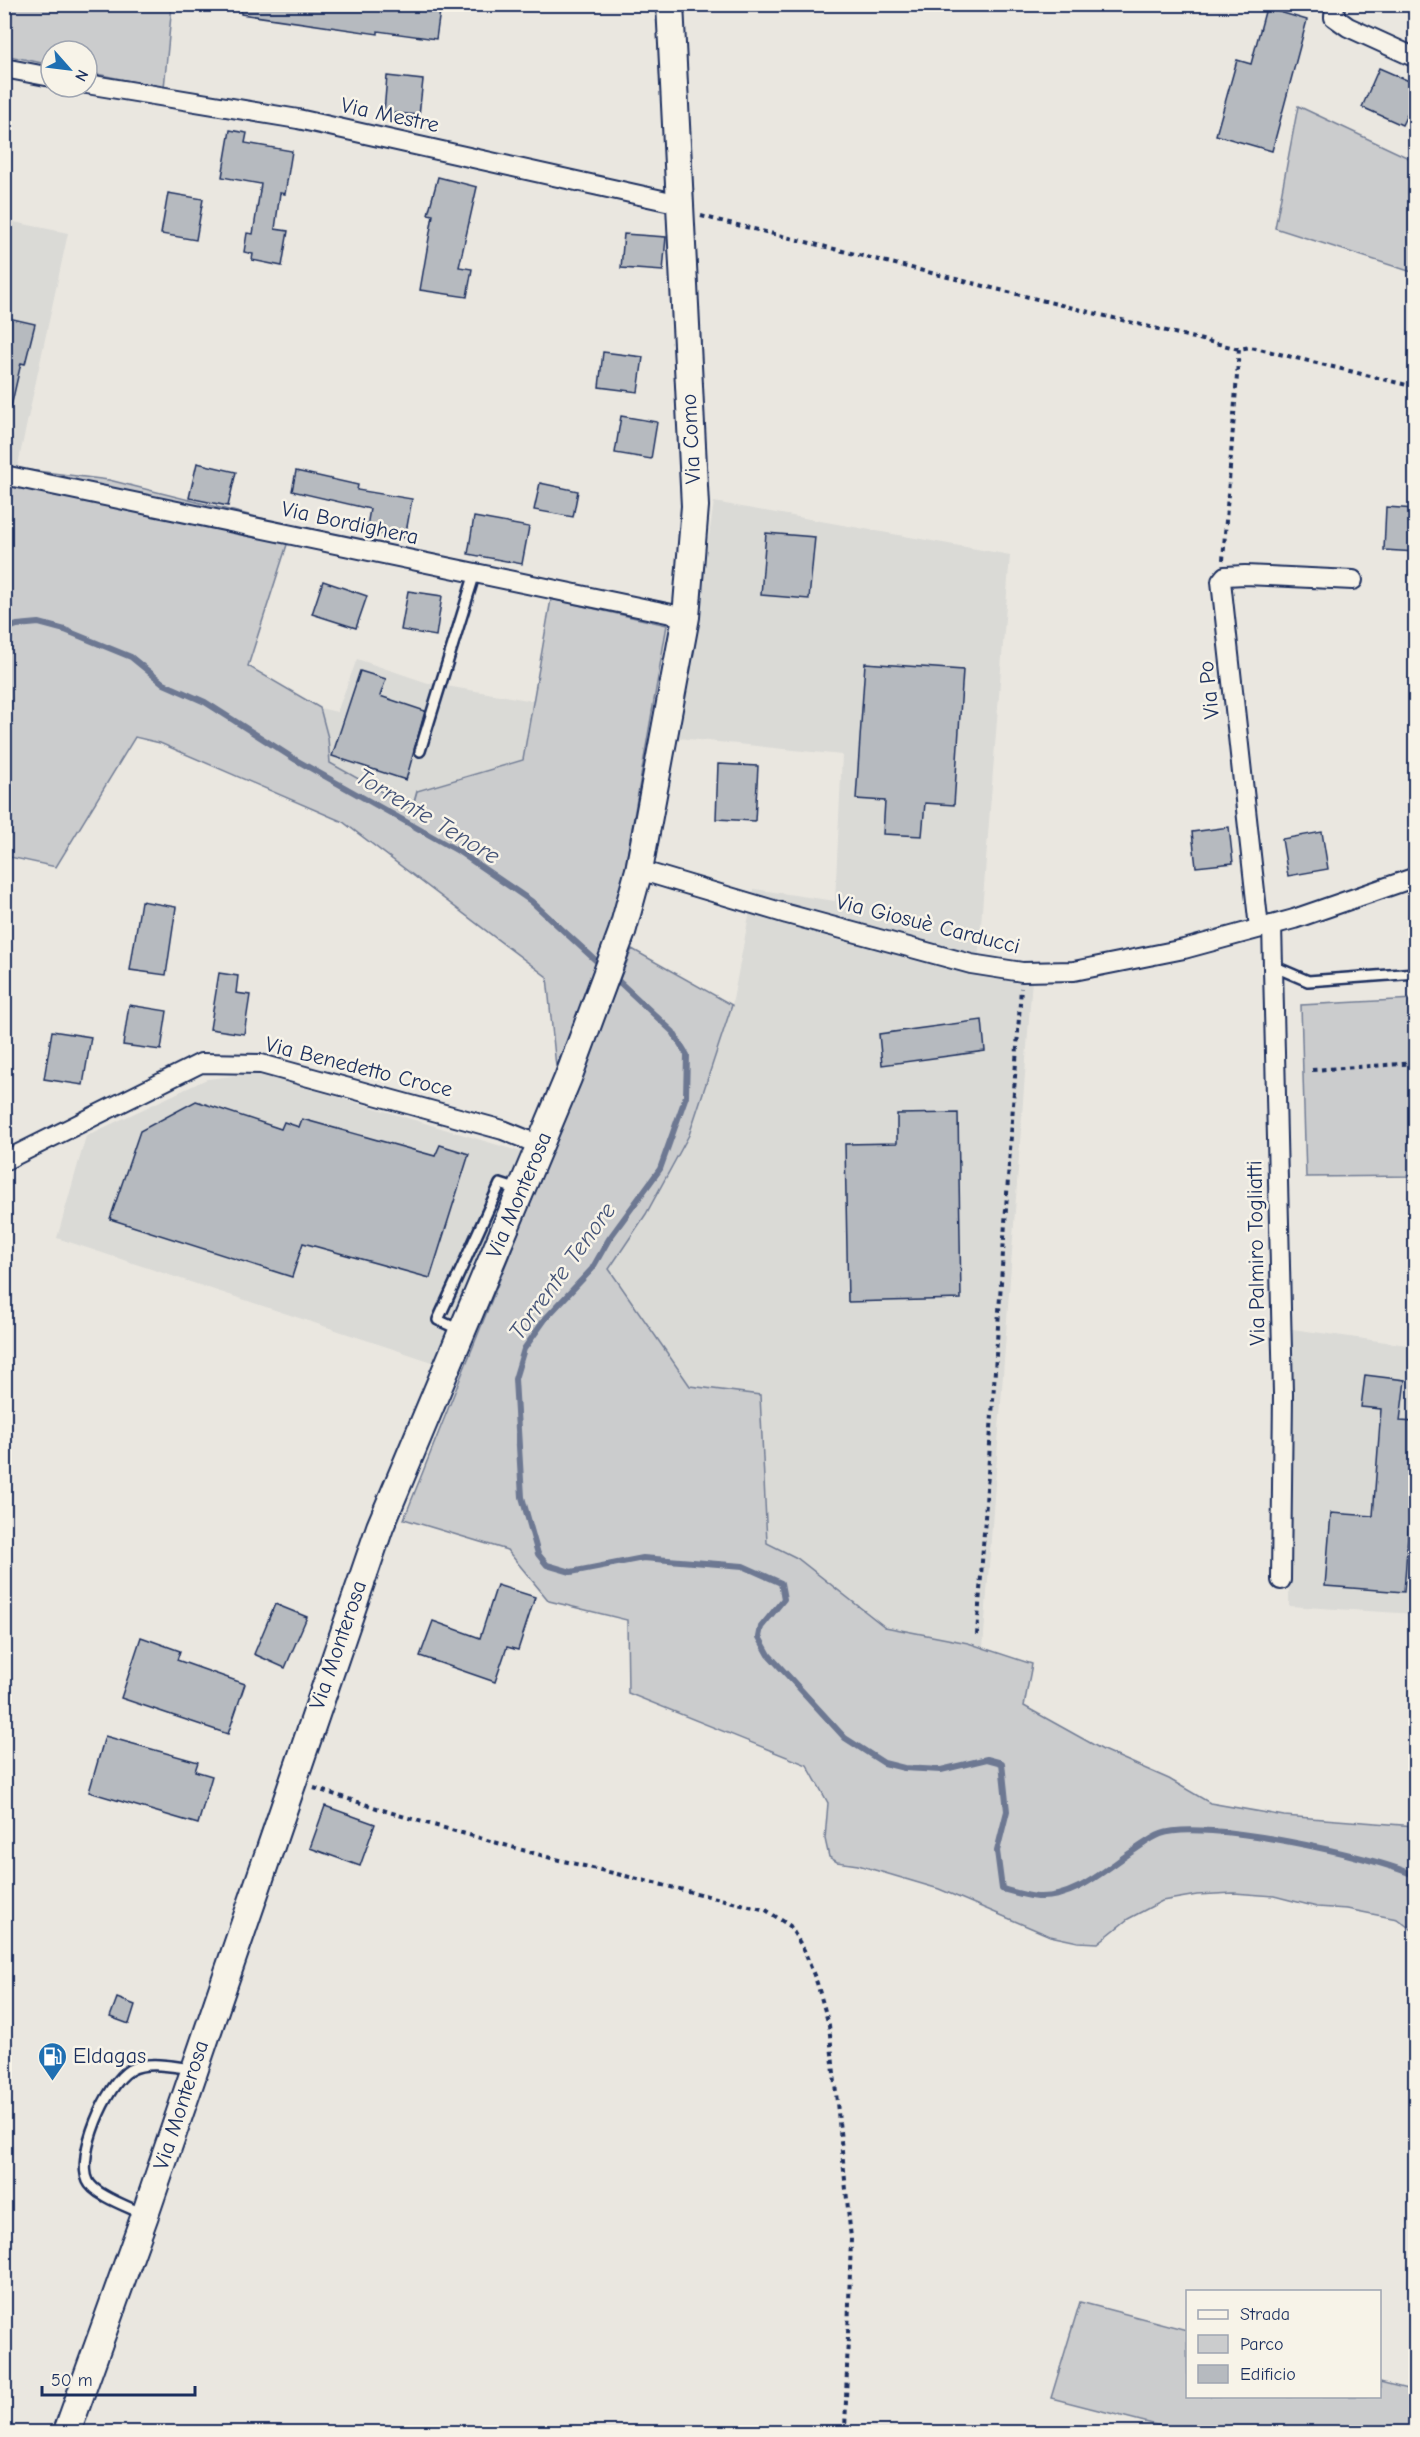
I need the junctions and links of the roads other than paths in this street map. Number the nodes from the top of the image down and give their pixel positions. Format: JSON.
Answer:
{"nodes":[{"id":1,"x":670,"y":4,"type":"edge"},
{"id":2,"x":1335,"y":4,"type":"edge"},
{"id":3,"x":1416,"y":58,"type":"edge"},
{"id":4,"x":4,"y":68,"type":"edge"},
{"id":5,"x":39,"y":75,"type":"edge"},
{"id":6,"x":99,"y":86,"type":"edge"},
{"id":7,"x":680,"y":207,"type":"junction"},
{"id":8,"x":4,"y":475,"type":"edge"},
{"id":9,"x":475,"y":573,"type":"junction"},
{"id":10,"x":1353,"y":580,"type":"dead end"},
{"id":11,"x":686,"y":617,"type":"junction"},
{"id":12,"x":420,"y":751,"type":"dead end"},
{"id":13,"x":639,"y":870,"type":"junction"},
{"id":14,"x":1416,"y":878,"type":"edge"},
{"id":15,"x":1265,"y":926,"type":"junction"},
{"id":16,"x":1273,"y":966,"type":"junction"},
{"id":17,"x":1416,"y":973,"type":"edge"},
{"id":18,"x":540,"y":1145,"type":"junction"},
{"id":19,"x":4,"y":1161,"type":"edge"},
{"id":20,"x":1281,"y":1580,"type":"dead end"},
{"id":21,"x":193,"y":2069,"type":"junction"},
{"id":22,"x":145,"y":2215,"type":"junction"},
{"id":23,"x":67,"y":2433,"type":"edge"}],
"edges":[{"from":1,"to":7,"type":"main road","name":"Via Como"},
{"from":2,"to":3,"type":"street"},
{"from":4,"to":5,"type":"street"},
{"from":6,"to":7,"type":"street","name":"Via Mestre"},
{"from":7,"to":11,"type":"main road","name":"Via Como"},
{"from":8,"to":9,"type":"street","name":"Via Bordighera"},
{"from":9,"to":11,"type":"street","name":"Via Bordighera"},
{"from":9,"to":12,"type":"lane"},
{"from":10,"to":15,"type":"street","name":"Via Po"},
{"from":11,"to":13,"type":"main road","name":"Via Como"},
{"from":13,"to":15,"type":"street","name":"Via Giosuè Carducci"},
{"from":13,"to":18,"type":"main road","name":"Via Monterosa"},
{"from":14,"to":15,"type":"street","name":"Via Giosuè Carducci"},
{"from":15,"to":16,"type":"street","name":"Via Palmiro Togliatti"},
{"from":16,"to":17,"type":"lane"},
{"from":16,"to":20,"type":"street","name":"Via Palmiro Togliatti"},
{"from":18,"to":19,"type":"street","name":"Via Benedetto Croce"},
{"from":18,"to":21,"type":"main road","name":"Via Monterosa"},
{"from":21,"to":22,"type":"main road","name":"Via Monterosa"},
{"from":21,"to":22,"type":"lane"},
{"from":22,"to":23,"type":"main road","name":"Via Monterosa"}]}
